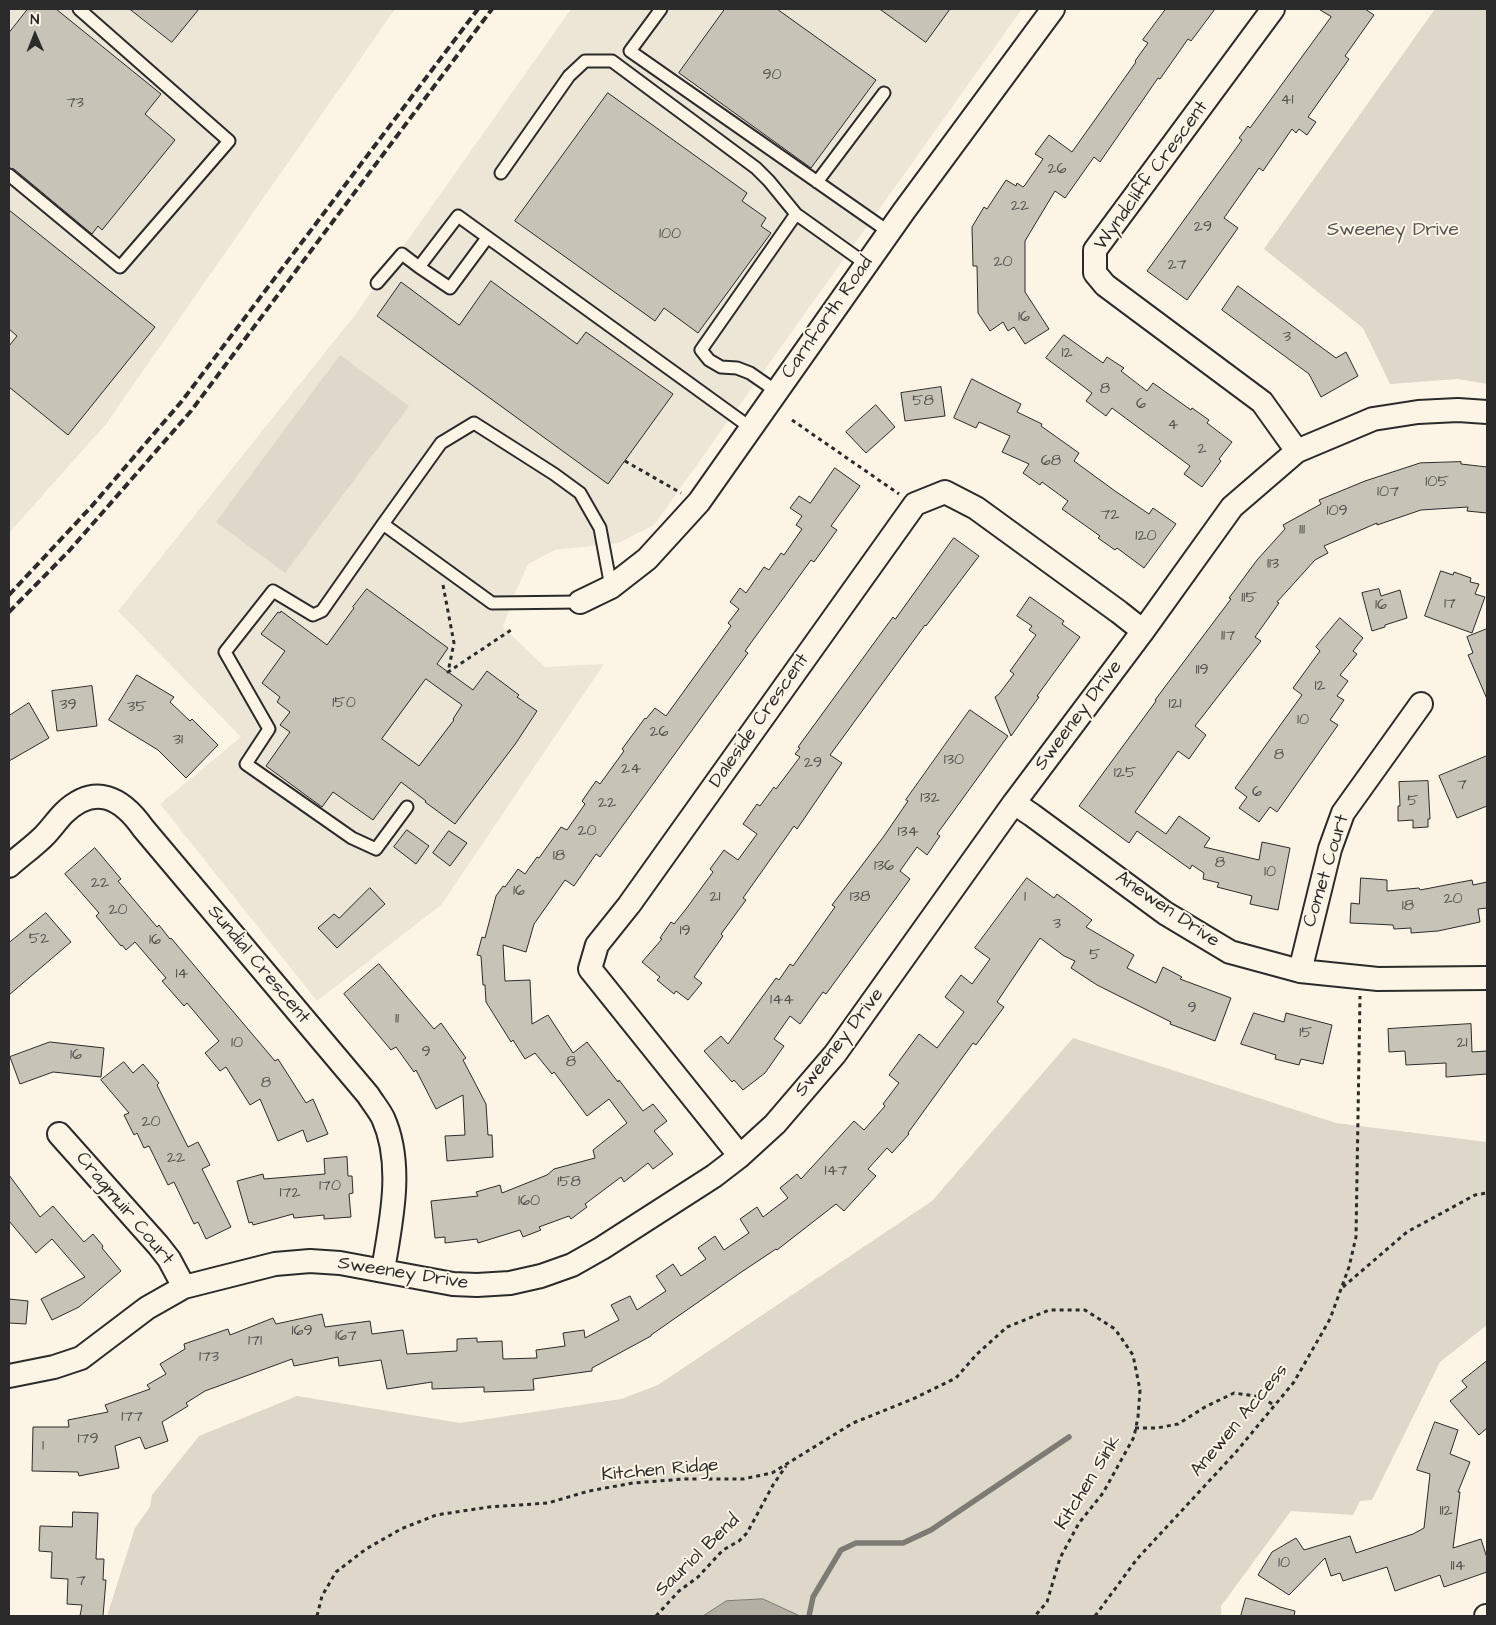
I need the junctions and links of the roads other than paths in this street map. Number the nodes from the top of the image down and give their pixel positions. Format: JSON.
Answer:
{"nodes":[{"id":1,"x":79,"y":9,"type":"edge"},
{"id":2,"x":661,"y":9,"type":"edge"},
{"id":3,"x":1053,"y":9,"type":"edge"},
{"id":4,"x":1273,"y":9,"type":"edge"},
{"id":5,"x":884,"y":93,"type":"dead end"},
{"id":6,"x":501,"y":174,"type":"dead end"},
{"id":7,"x":9,"y":176,"type":"edge"},
{"id":8,"x":817,"y":182,"type":"junction"},
{"id":9,"x":796,"y":214,"type":"junction"},
{"id":10,"x":889,"y":232,"type":"junction"},
{"id":11,"x":487,"y":238,"type":"junction"},
{"id":12,"x":866,"y":264,"type":"junction"},
{"id":13,"x":419,"y":267,"type":"junction"},
{"id":14,"x":377,"y":283,"type":"dead end"},
{"id":15,"x":776,"y":391,"type":"junction"},
{"id":16,"x":1487,"y":412,"type":"edge"},
{"id":17,"x":751,"y":428,"type":"junction"},
{"id":18,"x":1297,"y":450,"type":"junction"},
{"id":19,"x":384,"y":524,"type":"junction"},
{"id":20,"x":610,"y":587,"type":"junction"},
{"id":21,"x":580,"y":602,"type":"joint"},
{"id":22,"x":1143,"y":631,"type":"junction"},
{"id":23,"x":1421,"y":704,"type":"dead end"},
{"id":24,"x":1014,"y":803,"type":"junction"},
{"id":25,"x":407,"y":807,"type":"dead end"},
{"id":26,"x":9,"y":866,"type":"edge"},
{"id":27,"x":1300,"y":971,"type":"junction"},
{"id":28,"x":1487,"y":978,"type":"edge"},
{"id":29,"x":59,"y":1134,"type":"dead end"},
{"id":30,"x":740,"y":1156,"type":"junction"},
{"id":31,"x":383,"y":1270,"type":"junction"},
{"id":32,"x":184,"y":1287,"type":"junction"},
{"id":33,"x":9,"y":1376,"type":"edge"}],
"edges":[{"from":1,"to":7,"type":"lane"},
{"from":2,"to":8,"type":"lane"},
{"from":3,"to":10,"type":"street","name":"Carnforth Road"},
{"from":4,"to":18,"type":"street","name":"Wyndcliff Crescent"},
{"from":5,"to":8,"type":"lane"},
{"from":6,"to":9,"type":"lane"},
{"from":8,"to":10,"type":"lane"},
{"from":9,"to":12,"type":"lane"},
{"from":9,"to":15,"type":"lane"},
{"from":10,"to":12,"type":"street","name":"Carnforth Road"},
{"from":11,"to":13,"type":"lane"},
{"from":11,"to":13,"type":"lane"},
{"from":11,"to":17,"type":"lane"},
{"from":12,"to":15,"type":"street","name":"Carnforth Road"},
{"from":13,"to":14,"type":"lane"},
{"from":15,"to":17,"type":"street","name":"Carnforth Road"},
{"from":16,"to":18,"type":"street","name":"Sweeney Drive"},
{"from":17,"to":20,"type":"street","name":"Carnforth Road"},
{"from":18,"to":22,"type":"street","name":"Sweeney Drive"},
{"from":19,"to":20,"type":"lane"},
{"from":19,"to":21,"type":"lane"},
{"from":19,"to":25,"type":"lane"},
{"from":20,"to":21,"type":"street","name":"Carnforth Road"},
{"from":22,"to":24,"type":"street","name":"Sweeney Drive"},
{"from":22,"to":30,"type":"street","name":"Daleside Crescent"},
{"from":23,"to":27,"type":"street","name":"Comet Court"},
{"from":24,"to":27,"type":"street","name":"Anewen Drive"},
{"from":24,"to":30,"type":"street","name":"Sweeney Drive"},
{"from":26,"to":31,"type":"street","name":"Sundial Crescent"},
{"from":27,"to":28,"type":"street","name":"Anewen Drive"},
{"from":29,"to":32,"type":"street","name":"Cragmuir Court"},
{"from":30,"to":31,"type":"street","name":"Sweeney Drive"},
{"from":31,"to":32,"type":"street","name":"Sweeney Drive"},
{"from":32,"to":33,"type":"street","name":"Sweeney Drive"}]}
